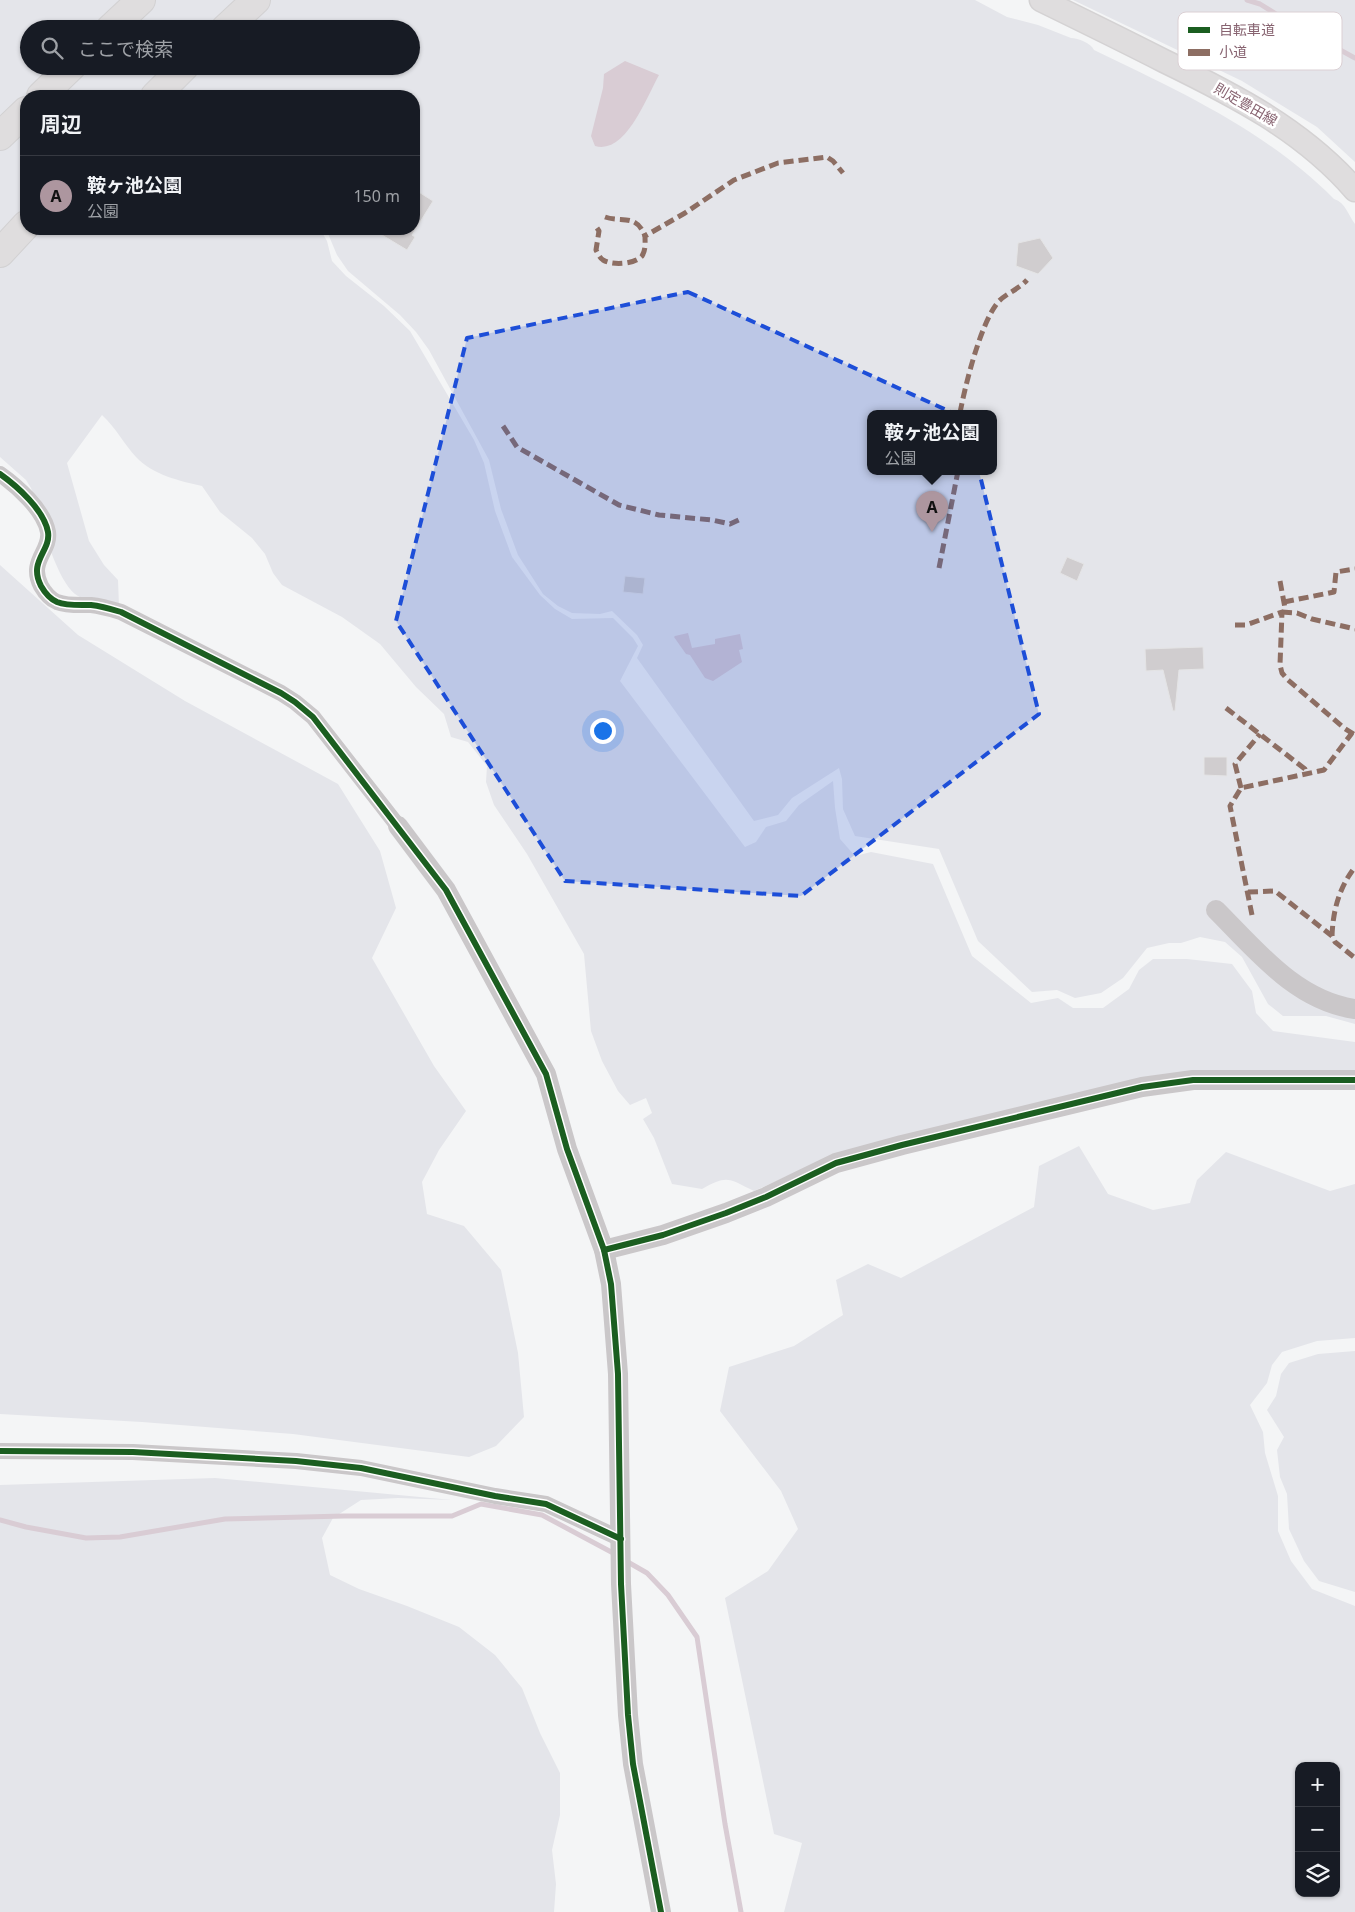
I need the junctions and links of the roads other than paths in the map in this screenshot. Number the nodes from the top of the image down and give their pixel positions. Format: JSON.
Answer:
{"nodes":[{"id":1,"x":141,"y":0,"type":"edge"},
{"id":2,"x":256,"y":0,"type":"edge"},
{"id":3,"x":1041,"y":0,"type":"edge"},
{"id":4,"x":120,"y":20,"type":"edge"},
{"id":5,"x":235,"y":20,"type":"edge"},
{"id":6,"x":1178,"y":67,"type":"edge"},
{"id":7,"x":1184,"y":70,"type":"edge"},
{"id":8,"x":63,"y":75,"type":"edge"},
{"id":9,"x":176,"y":75,"type":"edge"},
{"id":10,"x":47,"y":90,"type":"edge"},
{"id":11,"x":161,"y":90,"type":"edge"},
{"id":12,"x":20,"y":117,"type":"edge"},
{"id":13,"x":0,"y":136,"type":"edge"},
{"id":14,"x":1355,"y":190,"type":"edge"},
{"id":15,"x":20,"y":231,"type":"edge"},
{"id":16,"x":0,"y":253,"type":"edge"},
{"id":17,"x":0,"y":474,"type":"edge"},
{"id":18,"x":398,"y":826,"type":"joint"},
{"id":19,"x":1216,"y":910,"type":"dead end"},
{"id":20,"x":1355,"y":1009,"type":"edge"},
{"id":21,"x":1355,"y":1080,"type":"edge"},
{"id":22,"x":604,"y":1250,"type":"junction"},
{"id":23,"x":0,"y":1451,"type":"edge"},
{"id":24,"x":621,"y":1543,"type":"junction"},
{"id":25,"x":661,"y":1912,"type":"edge"}],
"edges":[{"from":1,"to":4,"type":"highway"},
{"from":2,"to":5,"type":"highway"},
{"from":3,"to":6,"type":"main road","name":"則定豊田線"},
{"from":7,"to":14,"type":"main road","name":"則定豊田線"},
{"from":8,"to":10,"type":"highway"},
{"from":9,"to":11,"type":"highway"},
{"from":12,"to":13,"type":"highway"},
{"from":15,"to":16,"type":"highway"},
{"from":17,"to":18,"type":"street"},
{"from":18,"to":22,"type":"street"},
{"from":19,"to":20,"type":"street"},
{"from":21,"to":22,"type":"street"},
{"from":22,"to":24,"type":"street"},
{"from":23,"to":24,"type":"street"},
{"from":24,"to":25,"type":"street"}]}
